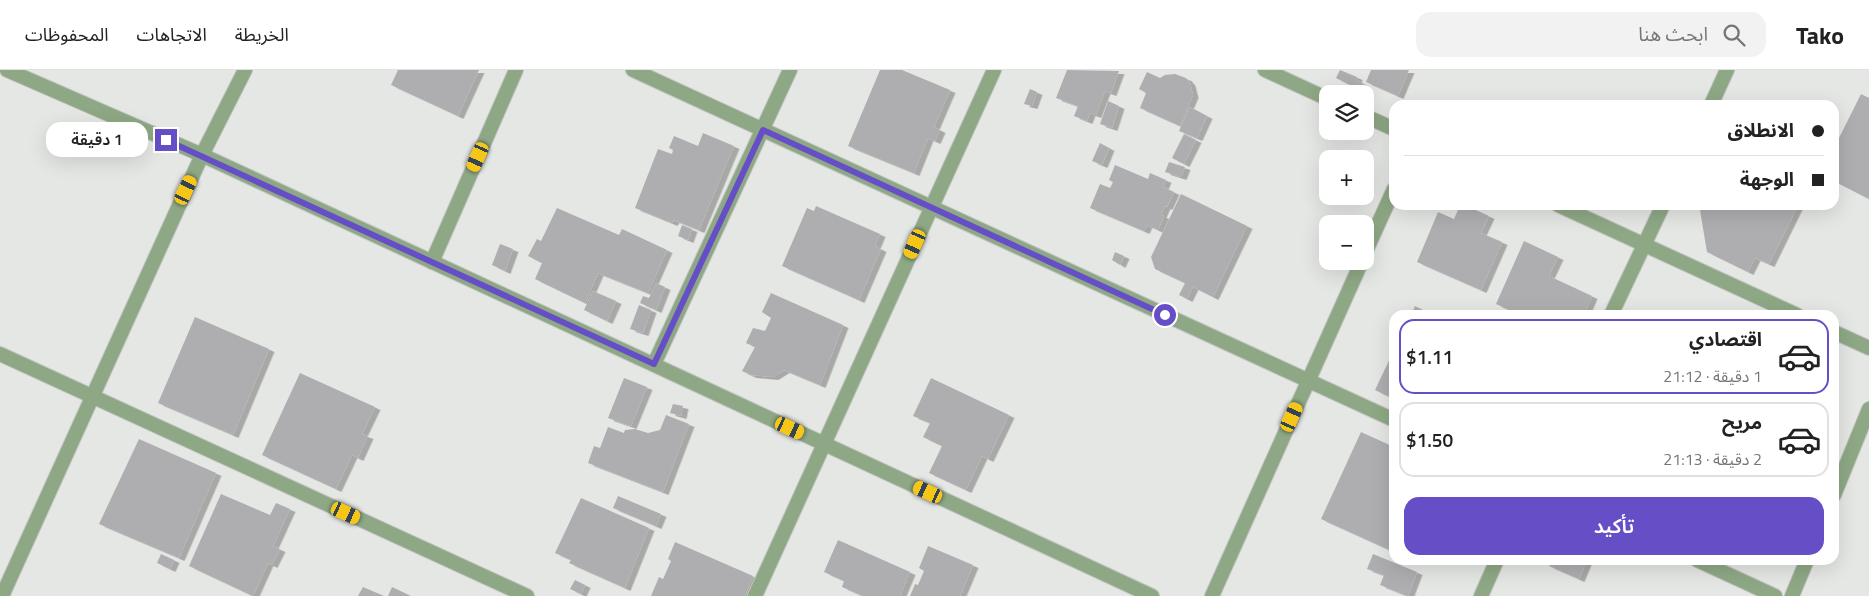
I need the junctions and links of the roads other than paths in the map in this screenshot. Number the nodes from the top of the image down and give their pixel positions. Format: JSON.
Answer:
{"nodes":[{"id":1,"x":6,"y":70,"type":"edge"},
{"id":2,"x":245,"y":70,"type":"edge"},
{"id":3,"x":516,"y":70,"type":"edge"},
{"id":4,"x":633,"y":70,"type":"edge"},
{"id":5,"x":790,"y":70,"type":"edge"},
{"id":6,"x":994,"y":70,"type":"edge"},
{"id":7,"x":1265,"y":70,"type":"edge"},
{"id":8,"x":1727,"y":70,"type":"edge"},
{"id":9,"x":1319,"y":95,"type":"edge"},
{"id":10,"x":1713,"y":100,"type":"edge"},
{"id":11,"x":1374,"y":120,"type":"edge"},
{"id":12,"x":1389,"y":127,"type":"edge"},
{"id":13,"x":763,"y":130,"type":"junction"},
{"id":14,"x":202,"y":156,"type":"junction"},
{"id":15,"x":1389,"y":200,"type":"edge"},
{"id":16,"x":932,"y":208,"type":"junction"},
{"id":17,"x":1569,"y":210,"type":"edge"},
{"id":18,"x":1661,"y":210,"type":"edge"},
{"id":19,"x":1374,"y":234,"type":"edge"},
{"id":20,"x":1644,"y":245,"type":"junction"},
{"id":21,"x":432,"y":262,"type":"junction"},
{"id":22,"x":1358,"y":270,"type":"edge"},
{"id":23,"x":1613,"y":310,"type":"edge"},
{"id":24,"x":1786,"y":310,"type":"edge"},
{"id":25,"x":1839,"y":334,"type":"edge"},
{"id":26,"x":1869,"y":348,"type":"edge"},
{"id":27,"x":0,"y":354,"type":"edge"},
{"id":28,"x":654,"y":364,"type":"junction"},
{"id":29,"x":1308,"y":381,"type":"junction"},
{"id":30,"x":93,"y":396,"type":"junction"},
{"id":31,"x":1869,"y":409,"type":"edge"},
{"id":32,"x":1389,"y":418,"type":"edge"},
{"id":33,"x":824,"y":444,"type":"junction"},
{"id":34,"x":1839,"y":483,"type":"edge"},
{"id":35,"x":1495,"y":565,"type":"edge"},
{"id":36,"x":1708,"y":565,"type":"edge"},
{"id":37,"x":1805,"y":565,"type":"edge"},
{"id":38,"x":2,"y":596,"type":"edge"},
{"id":39,"x":527,"y":596,"type":"edge"},
{"id":40,"x":755,"y":596,"type":"edge"},
{"id":41,"x":1152,"y":596,"type":"edge"},
{"id":42,"x":1212,"y":596,"type":"edge"},
{"id":43,"x":1481,"y":596,"type":"edge"},
{"id":44,"x":1775,"y":596,"type":"edge"},
{"id":45,"x":1792,"y":596,"type":"edge"}],
"edges":[{"from":1,"to":14,"type":"street"},
{"from":2,"to":14,"type":"street"},
{"from":3,"to":21,"type":"street"},
{"from":4,"to":13,"type":"street"},
{"from":5,"to":13,"type":"street"},
{"from":6,"to":16,"type":"street"},
{"from":7,"to":9,"type":"street"},
{"from":8,"to":10,"type":"street"},
{"from":11,"to":12,"type":"street"},
{"from":13,"to":16,"type":"street"},
{"from":13,"to":28,"type":"street"},
{"from":14,"to":21,"type":"street"},
{"from":14,"to":30,"type":"street"},
{"from":15,"to":19,"type":"street"},
{"from":16,"to":29,"type":"street"},
{"from":16,"to":33,"type":"street"},
{"from":17,"to":20,"type":"street"},
{"from":18,"to":20,"type":"street"},
{"from":20,"to":23,"type":"street"},
{"from":20,"to":24,"type":"street"},
{"from":21,"to":28,"type":"street"},
{"from":22,"to":29,"type":"street"},
{"from":25,"to":26,"type":"street"},
{"from":27,"to":30,"type":"street"},
{"from":28,"to":33,"type":"street"},
{"from":29,"to":32,"type":"street"},
{"from":29,"to":42,"type":"street"},
{"from":30,"to":38,"type":"street"},
{"from":30,"to":39,"type":"street"},
{"from":31,"to":34,"type":"street"},
{"from":33,"to":40,"type":"street"},
{"from":33,"to":41,"type":"street"},
{"from":35,"to":43,"type":"street"},
{"from":36,"to":44,"type":"street"},
{"from":37,"to":45,"type":"street"}]}
